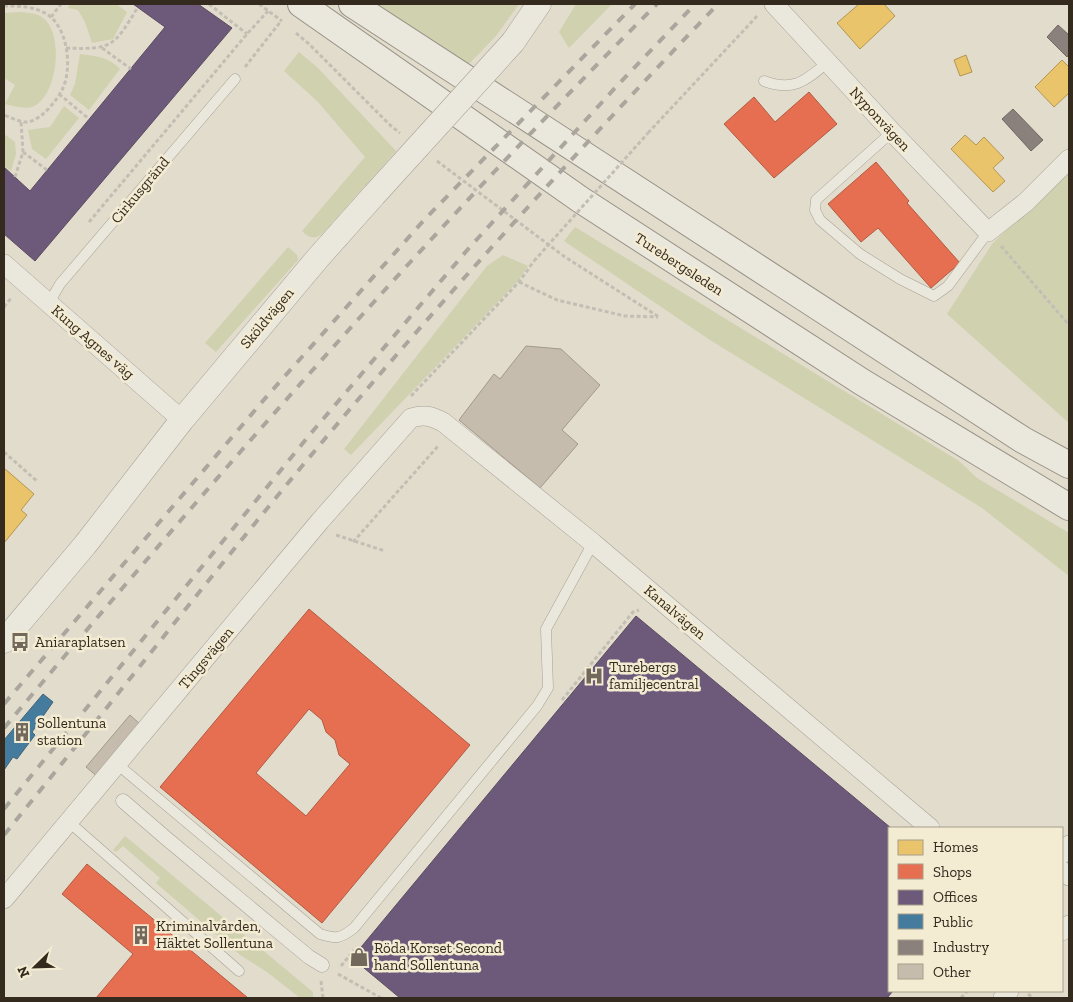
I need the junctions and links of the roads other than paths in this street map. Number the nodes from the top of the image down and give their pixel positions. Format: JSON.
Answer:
{"nodes":[{"id":1,"x":352,"y":4,"type":"edge"},
{"id":2,"x":539,"y":4,"type":"edge"},
{"id":3,"x":768,"y":7,"type":"edge"},
{"id":4,"x":291,"y":12,"type":"edge"},
{"id":5,"x":827,"y":63,"type":"junction"},
{"id":6,"x":235,"y":79,"type":"road end"},
{"id":7,"x":764,"y":81,"type":"dead end"},
{"id":8,"x":892,"y":132,"type":"junction"},
{"id":9,"x":1069,"y":159,"type":"edge"},
{"id":10,"x":988,"y":232,"type":"junction"},
{"id":11,"x":4,"y":264,"type":"edge"},
{"id":12,"x":49,"y":303,"type":"junction"},
{"id":13,"x":411,"y":418,"type":"joint"},
{"id":14,"x":182,"y":420,"type":"junction"},
{"id":15,"x":1069,"y":465,"type":"edge"},
{"id":16,"x":1069,"y":507,"type":"edge"},
{"id":17,"x":593,"y":543,"type":"junction"},
{"id":18,"x":4,"y":641,"type":"edge"},
{"id":19,"x":117,"y":764,"type":"junction"},
{"id":20,"x":123,"y":801,"type":"dead end"},
{"id":21,"x":68,"y":822,"type":"junction"},
{"id":22,"x":929,"y":827,"type":"edge"},
{"id":23,"x":4,"y":899,"type":"edge"},
{"id":24,"x":322,"y":965,"type":"road end"},
{"id":25,"x":239,"y":971,"type":"dead end"}],
"edges":[{"from":1,"to":15,"type":"main road"},
{"from":2,"to":14,"type":"street","name":"Sköldvägen","bridge":true},
{"from":3,"to":5,"type":"street","name":"Nyponvägen"},
{"from":4,"to":16,"type":"main road","name":"Turebergsleden"},
{"from":5,"to":7,"type":"lane"},
{"from":5,"to":8,"type":"street","name":"Nyponvägen"},
{"from":6,"to":12,"type":"lane","name":"Cirkusgränd"},
{"from":8,"to":10,"type":"street","name":"Nyponvägen"},
{"from":8,"to":10,"type":"lane"},
{"from":9,"to":10,"type":"street"},
{"from":11,"to":12,"type":"street","name":"Kung Agnes väg"},
{"from":12,"to":14,"type":"street","name":"Kung Agnes väg"},
{"from":13,"to":17,"type":"street","name":"Kanalvägen"},
{"from":13,"to":19,"type":"street","name":"Tingsvägen"},
{"from":14,"to":18,"type":"street","name":"Sköldvägen"},
{"from":17,"to":19,"type":"lane"},
{"from":17,"to":22,"type":"street","name":"Kanalvägen"},
{"from":19,"to":21,"type":"street","name":"Tingsvägen"},
{"from":20,"to":24,"type":"street"},
{"from":21,"to":23,"type":"street","name":"Tingsvägen"},
{"from":21,"to":25,"type":"lane"}]}
